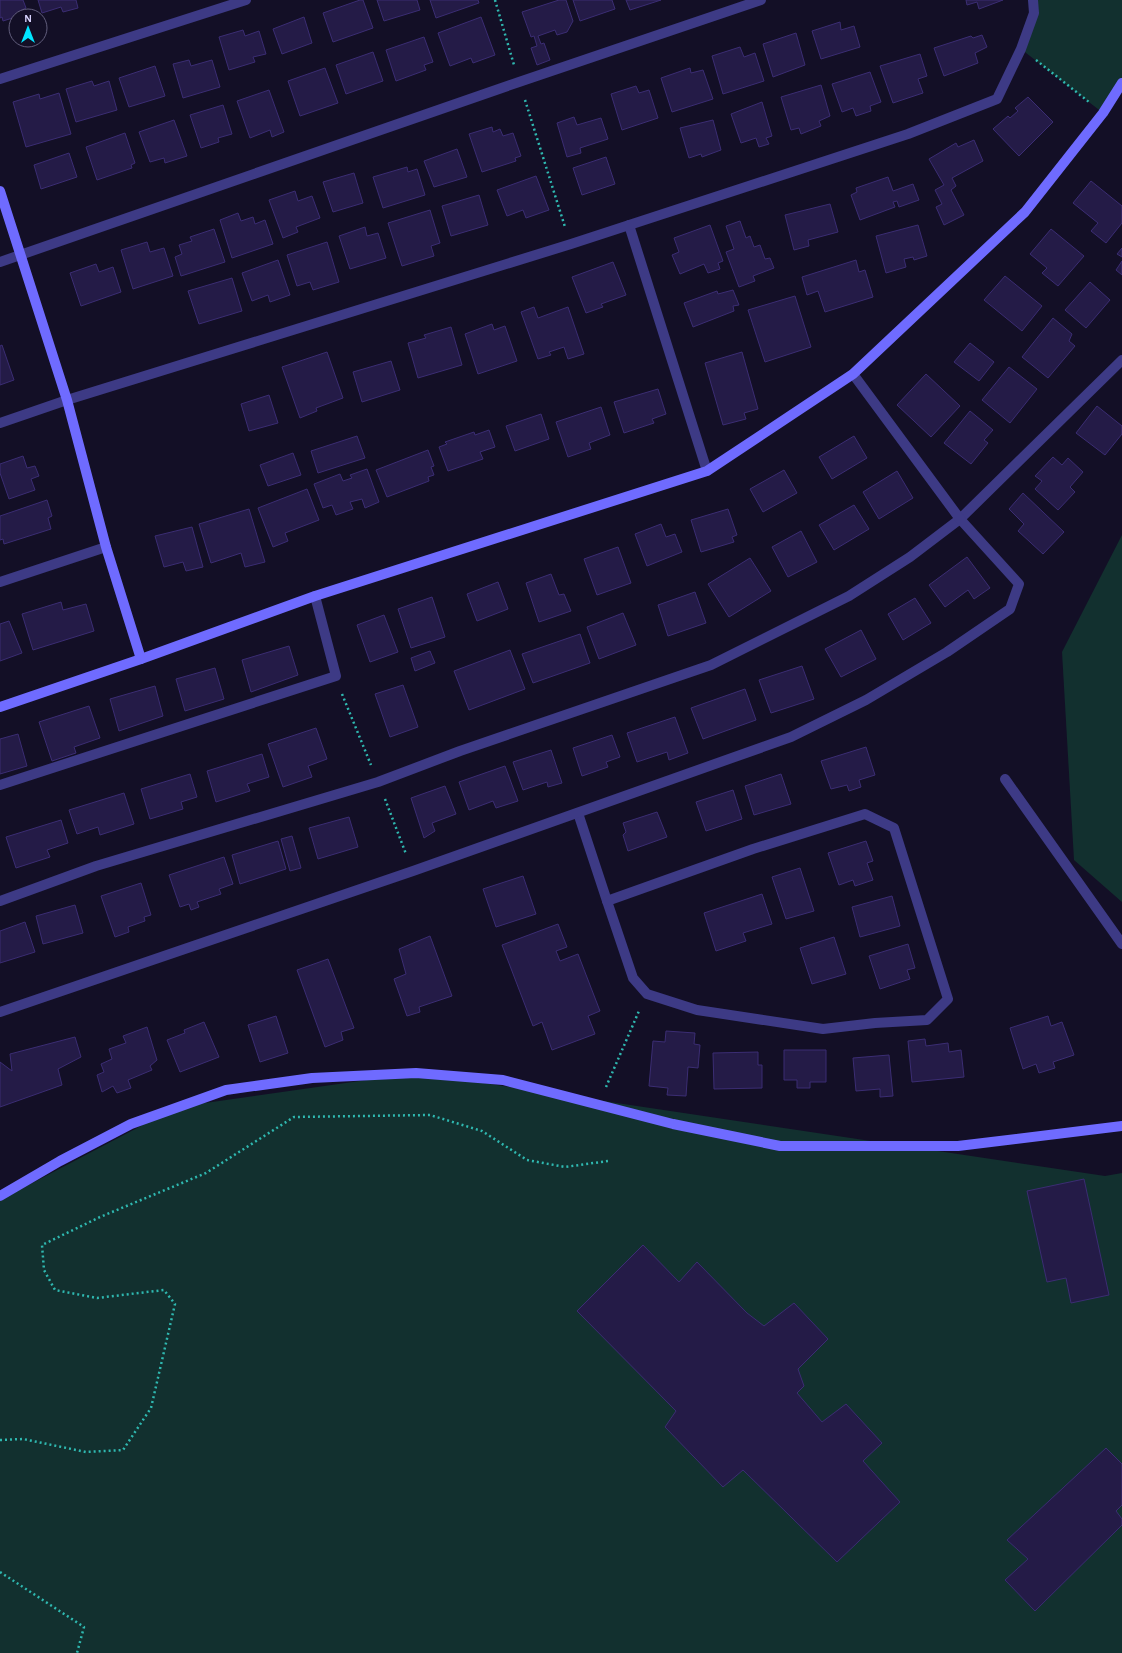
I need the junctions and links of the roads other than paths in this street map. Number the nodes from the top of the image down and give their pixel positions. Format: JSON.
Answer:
{"nodes":[{"id":1,"x":246,"y":0,"type":"edge"},
{"id":2,"x":761,"y":0,"type":"edge"},
{"id":3,"x":1033,"y":0,"type":"edge"},
{"id":4,"x":0,"y":79,"type":"edge"},
{"id":5,"x":1122,"y":83,"type":"edge"},
{"id":6,"x":0,"y":192,"type":"edge"},
{"id":7,"x":629,"y":225,"type":"junction"},
{"id":8,"x":20,"y":255,"type":"junction"},
{"id":9,"x":0,"y":262,"type":"edge"},
{"id":10,"x":1122,"y":360,"type":"edge"},
{"id":11,"x":853,"y":374,"type":"junction"},
{"id":12,"x":67,"y":400,"type":"junction"},
{"id":13,"x":0,"y":423,"type":"edge"},
{"id":14,"x":707,"y":472,"type":"junction"},
{"id":15,"x":960,"y":519,"type":"junction"},
{"id":16,"x":106,"y":548,"type":"junction"},
{"id":17,"x":0,"y":582,"type":"edge"},
{"id":18,"x":315,"y":596,"type":"junction"},
{"id":19,"x":141,"y":659,"type":"junction"},
{"id":20,"x":0,"y":707,"type":"edge"},
{"id":21,"x":1005,"y":779,"type":"dead end"},
{"id":22,"x":0,"y":785,"type":"edge"},
{"id":23,"x":578,"y":814,"type":"junction"},
{"id":24,"x":0,"y":901,"type":"edge"},
{"id":25,"x":607,"y":901,"type":"junction"},
{"id":26,"x":1122,"y":944,"type":"edge"},
{"id":27,"x":0,"y":1012,"type":"edge"},
{"id":28,"x":1122,"y":1126,"type":"edge"},
{"id":29,"x":0,"y":1196,"type":"edge"}],
"edges":[{"from":1,"to":4,"type":"street"},
{"from":2,"to":8,"type":"street"},
{"from":3,"to":7,"type":"street"},
{"from":5,"to":11,"type":"street"},
{"from":6,"to":8,"type":"street"},
{"from":7,"to":12,"type":"street"},
{"from":7,"to":14,"type":"street"},
{"from":8,"to":9,"type":"street"},
{"from":8,"to":12,"type":"street"},
{"from":10,"to":15,"type":"street"},
{"from":11,"to":14,"type":"street"},
{"from":11,"to":15,"type":"street"},
{"from":12,"to":13,"type":"street"},
{"from":12,"to":16,"type":"street"},
{"from":14,"to":18,"type":"street"},
{"from":15,"to":23,"type":"street"},
{"from":15,"to":24,"type":"street"},
{"from":16,"to":17,"type":"street"},
{"from":16,"to":19,"type":"street"},
{"from":18,"to":19,"type":"street"},
{"from":18,"to":22,"type":"street"},
{"from":19,"to":20,"type":"street"},
{"from":21,"to":26,"type":"street"},
{"from":23,"to":25,"type":"street"},
{"from":23,"to":27,"type":"street"},
{"from":25,"to":25,"type":"street"},
{"from":28,"to":29,"type":"street"}]}
